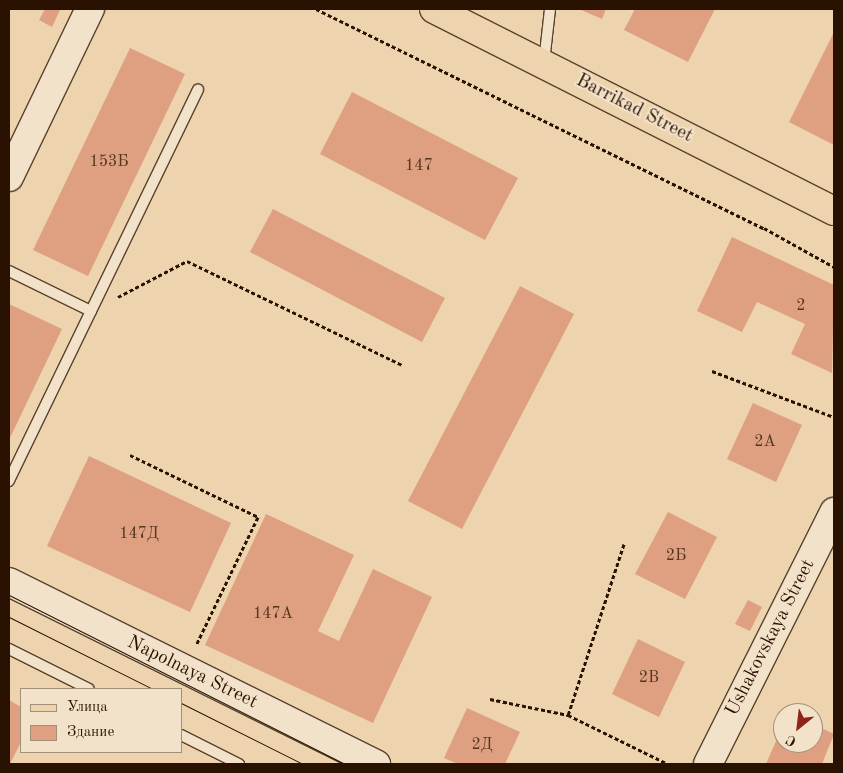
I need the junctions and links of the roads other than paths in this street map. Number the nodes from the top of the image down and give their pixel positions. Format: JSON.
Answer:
{"nodes":[{"id":1,"x":90,"y":9,"type":"edge"},
{"id":2,"x":434,"y":9,"type":"edge"},
{"id":3,"x":550,"y":9,"type":"edge"},
{"id":4,"x":543,"y":63,"type":"junction"},
{"id":5,"x":198,"y":90,"type":"dead end"},
{"id":6,"x":9,"y":177,"type":"edge"},
{"id":7,"x":831,"y":207,"type":"edge"},
{"id":8,"x":9,"y":271,"type":"edge"},
{"id":9,"x":91,"y":311,"type":"junction"},
{"id":10,"x":9,"y":481,"type":"edge"},
{"id":11,"x":834,"y":512,"type":"edge"},
{"id":12,"x":9,"y":582,"type":"edge"},
{"id":13,"x":9,"y":649,"type":"edge"},
{"id":14,"x":87,"y":688,"type":"edge"},
{"id":15,"x":182,"y":736,"type":"edge"},
{"id":16,"x":239,"y":764,"type":"edge"},
{"id":17,"x":376,"y":764,"type":"edge"},
{"id":18,"x":708,"y":764,"type":"edge"}],
"edges":[{"from":1,"to":6,"type":"street"},
{"from":2,"to":4,"type":"main road","name":"Barrikad Street"},
{"from":3,"to":4,"type":"lane"},
{"from":4,"to":7,"type":"main road","name":"Barrikad Street"},
{"from":5,"to":9,"type":"lane"},
{"from":8,"to":9,"type":"lane"},
{"from":9,"to":10,"type":"lane"},
{"from":11,"to":18,"type":"street","name":"Ushakovskaya Street"},
{"from":12,"to":17,"type":"street","name":"Napolnaya Street"},
{"from":13,"to":14,"type":"lane"},
{"from":15,"to":16,"type":"lane"}]}
